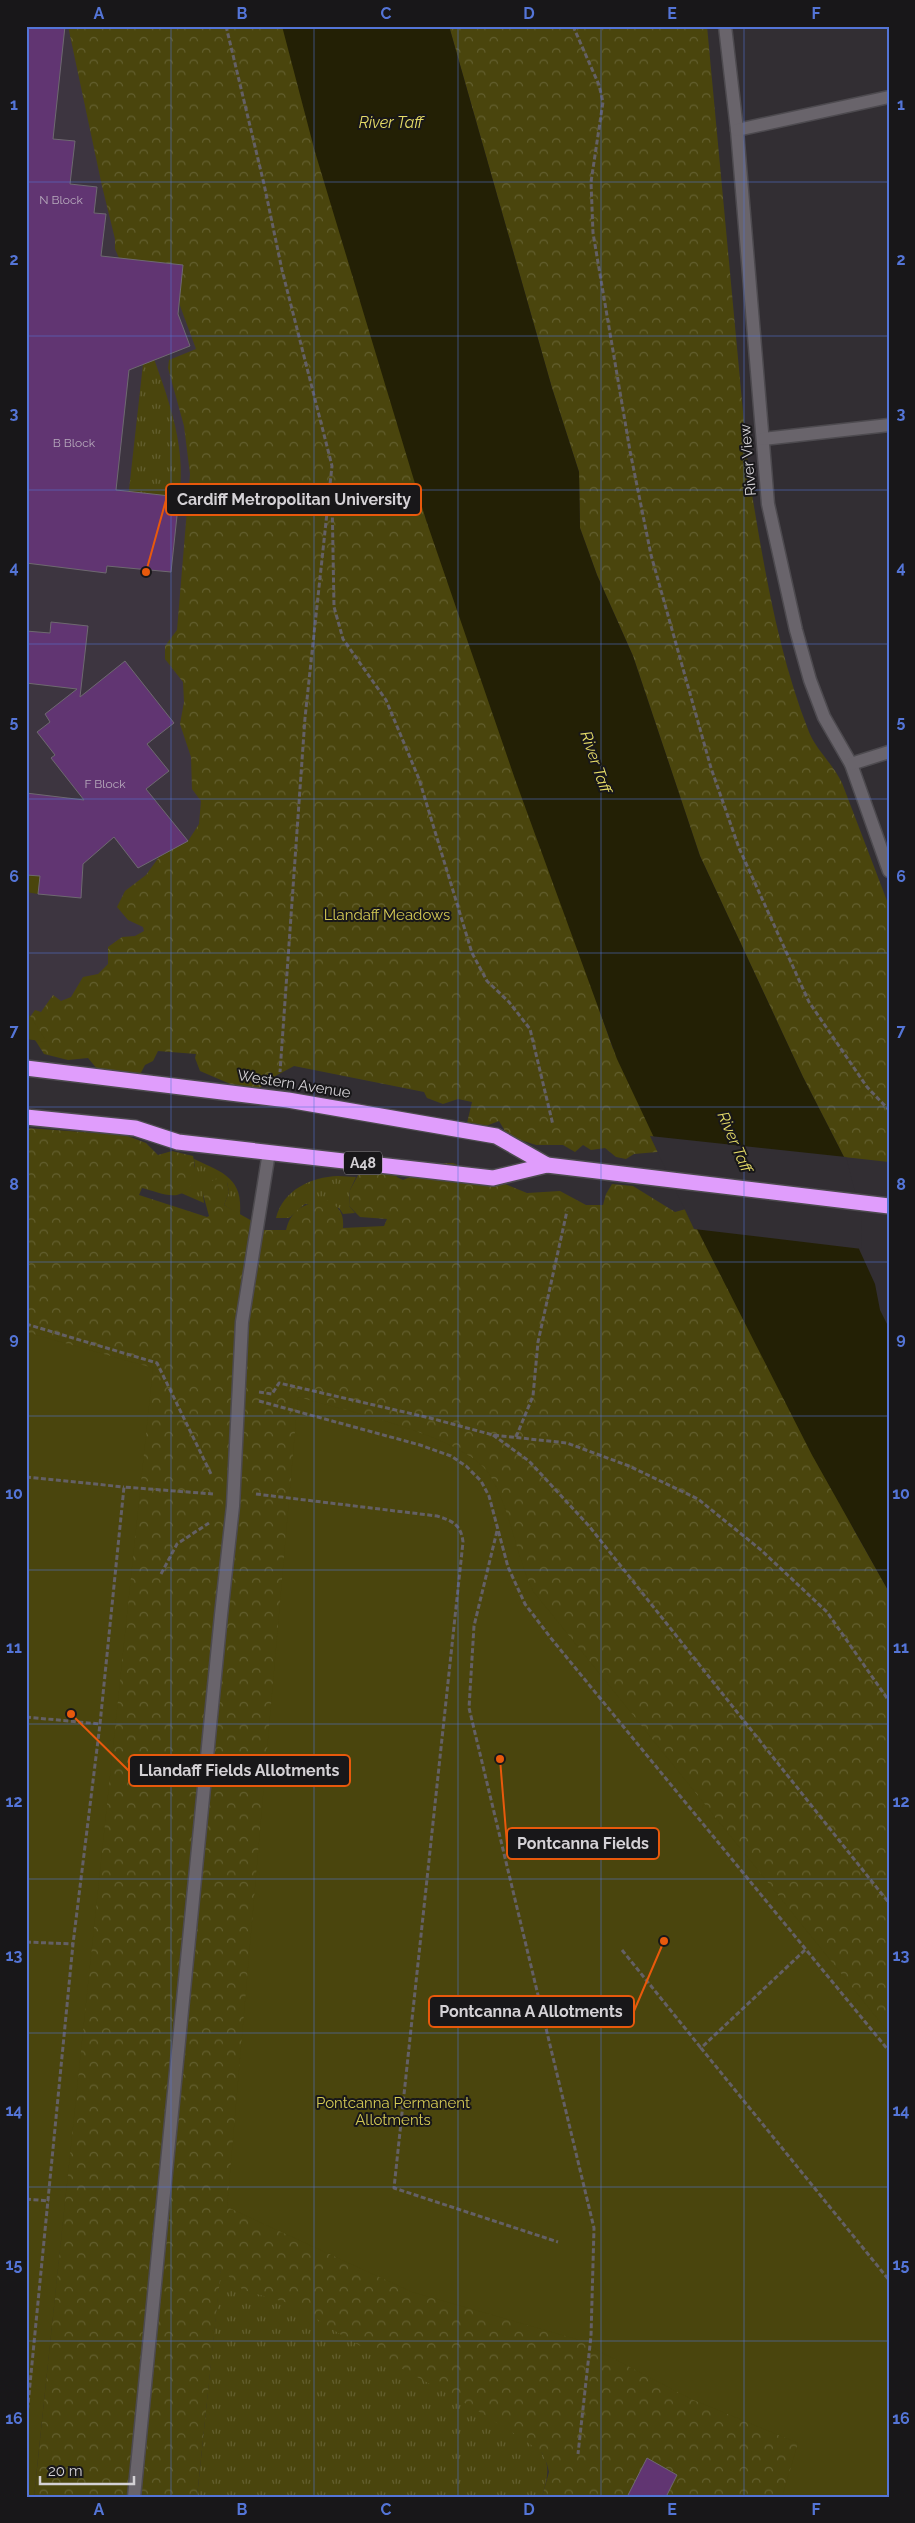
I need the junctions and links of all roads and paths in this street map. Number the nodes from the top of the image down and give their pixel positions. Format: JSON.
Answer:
{"nodes":[{"id":1,"x":226,"y":26,"type":"edge"},
{"id":2,"x":573,"y":26,"type":"edge"},
{"id":3,"x":725,"y":26,"type":"edge"},
{"id":4,"x":889,"y":97,"type":"edge"},
{"id":5,"x":737,"y":130,"type":"junction"},
{"id":6,"x":889,"y":425,"type":"edge"},
{"id":7,"x":763,"y":439,"type":"junction"},
{"id":8,"x":332,"y":476,"type":"junction"},
{"id":9,"x":889,"y":752,"type":"edge"},
{"id":10,"x":851,"y":764,"type":"junction"},
{"id":11,"x":889,"y":871,"type":"edge"},
{"id":12,"x":26,"y":1068,"type":"edge"},
{"id":13,"x":280,"y":1072,"type":"dead end"},
{"id":14,"x":889,"y":1110,"type":"edge"},
{"id":15,"x":26,"y":1117,"type":"edge"},
{"id":16,"x":553,"y":1125,"type":"dead end"},
{"id":17,"x":269,"y":1152,"type":"junction"},
{"id":18,"x":547,"y":1165,"type":"junction"},
{"id":19,"x":889,"y":1206,"type":"edge"},
{"id":20,"x":567,"y":1211,"type":"dead end"},
{"id":21,"x":26,"y":1324,"type":"edge"},
{"id":22,"x":238,"y":1393,"type":"junction"},
{"id":23,"x":493,"y":1434,"type":"junction"},
{"id":24,"x":516,"y":1437,"type":"junction"},
{"id":25,"x":26,"y":1477,"type":"edge"},
{"id":26,"x":214,"y":1482,"type":"dead end"},
{"id":27,"x":124,"y":1487,"type":"junction"},
{"id":28,"x":233,"y":1493,"type":"junction"},
{"id":29,"x":212,"y":1521,"type":"dead end"},
{"id":30,"x":497,"y":1530,"type":"junction"},
{"id":31,"x":161,"y":1574,"type":"dead end"},
{"id":32,"x":889,"y":1702,"type":"edge"},
{"id":33,"x":26,"y":1717,"type":"edge"},
{"id":34,"x":100,"y":1724,"type":"junction"},
{"id":35,"x":889,"y":1903,"type":"edge"},
{"id":36,"x":26,"y":1942,"type":"edge"},
{"id":37,"x":73,"y":1944,"type":"junction"},
{"id":38,"x":622,"y":1950,"type":"dead end"},
{"id":39,"x":805,"y":1950,"type":"junction"},
{"id":40,"x":701,"y":2048,"type":"junction"},
{"id":41,"x":889,"y":2052,"type":"edge"},
{"id":42,"x":26,"y":2199,"type":"edge"},
{"id":43,"x":49,"y":2201,"type":"junction"},
{"id":44,"x":558,"y":2242,"type":"dead end"},
{"id":45,"x":889,"y":2280,"type":"edge"},
{"id":46,"x":26,"y":2425,"type":"edge"},
{"id":47,"x":578,"y":2454,"type":"dead end"},
{"id":48,"x":134,"y":2497,"type":"edge"}],
"edges":[{"from":1,"to":8,"type":"path"},
{"from":2,"to":14,"type":"path"},
{"from":3,"to":5,"type":"street","name":"River View"},
{"from":4,"to":5,"type":"street"},
{"from":5,"to":7,"type":"street","name":"River View"},
{"from":6,"to":7,"type":"street"},
{"from":7,"to":10,"type":"street","name":"River View"},
{"from":8,"to":13,"type":"path"},
{"from":8,"to":16,"type":"path"},
{"from":9,"to":10,"type":"street"},
{"from":10,"to":11,"type":"street","name":"River View"},
{"from":12,"to":18,"type":"highway","name":"Western Avenue","number":"A48"},
{"from":15,"to":17,"type":"highway","name":"Western Avenue","number":"A48"},
{"from":17,"to":18,"type":"highway","name":"Western Avenue","number":"A48"},
{"from":17,"to":22,"type":"street"},
{"from":18,"to":19,"type":"highway","name":"Western Avenue","number":"A48"},
{"from":20,"to":24,"type":"path"},
{"from":21,"to":26,"type":"path"},
{"from":22,"to":23,"type":"path"},
{"from":22,"to":28,"type":"street"},
{"from":22,"to":30,"type":"path"},
{"from":23,"to":24,"type":"path"},
{"from":23,"to":35,"type":"path"},
{"from":24,"to":32,"type":"path"},
{"from":25,"to":27,"type":"path"},
{"from":27,"to":28,"type":"path"},
{"from":27,"to":34,"type":"path"},
{"from":28,"to":44,"type":"path"},
{"from":28,"to":48,"type":"street"},
{"from":29,"to":31,"type":"path"},
{"from":30,"to":39,"type":"path"},
{"from":30,"to":47,"type":"path"},
{"from":33,"to":34,"type":"path"},
{"from":34,"to":37,"type":"path"},
{"from":36,"to":37,"type":"path"},
{"from":37,"to":43,"type":"path"},
{"from":38,"to":40,"type":"path"},
{"from":39,"to":40,"type":"path"},
{"from":39,"to":41,"type":"path"},
{"from":40,"to":45,"type":"path"},
{"from":42,"to":43,"type":"path"},
{"from":43,"to":46,"type":"path"}]}
